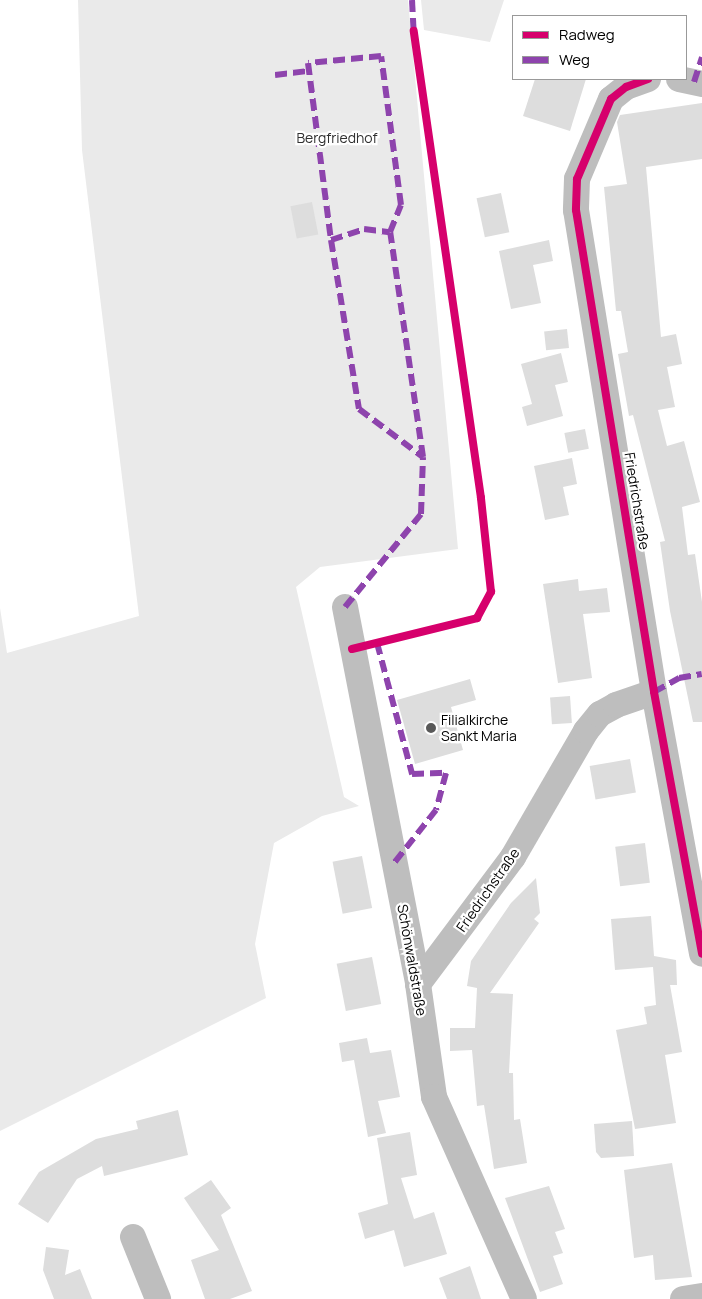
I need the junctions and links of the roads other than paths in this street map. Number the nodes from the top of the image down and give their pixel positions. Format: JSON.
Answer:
{"nodes":[{"id":1,"x":645,"y":80,"type":"edge"},
{"id":2,"x":684,"y":80,"type":"edge"},
{"id":3,"x":702,"y":84,"type":"edge"},
{"id":4,"x":345,"y":607,"type":"dead end"},
{"id":5,"x":654,"y":692,"type":"junction"},
{"id":6,"x":702,"y":954,"type":"edge"},
{"id":7,"x":418,"y":984,"type":"junction"},
{"id":8,"x":133,"y":1237,"type":"dead end"},
{"id":9,"x":702,"y":1296,"type":"edge"},
{"id":10,"x":158,"y":1299,"type":"edge"},
{"id":11,"x":524,"y":1299,"type":"edge"},
{"id":12,"x":683,"y":1299,"type":"edge"}],
"edges":[{"from":1,"to":5,"type":"street","name":"Friedrichstraße"},
{"from":2,"to":3,"type":"street"},
{"from":4,"to":7,"type":"street","name":"Schönwaldstraße"},
{"from":5,"to":6,"type":"street","name":"Friedrichstraße"},
{"from":5,"to":7,"type":"street","name":"Friedrichstraße"},
{"from":7,"to":11,"type":"street","name":"Schönwaldstraße"},
{"from":8,"to":10,"type":"street"},
{"from":9,"to":12,"type":"street"}]}
